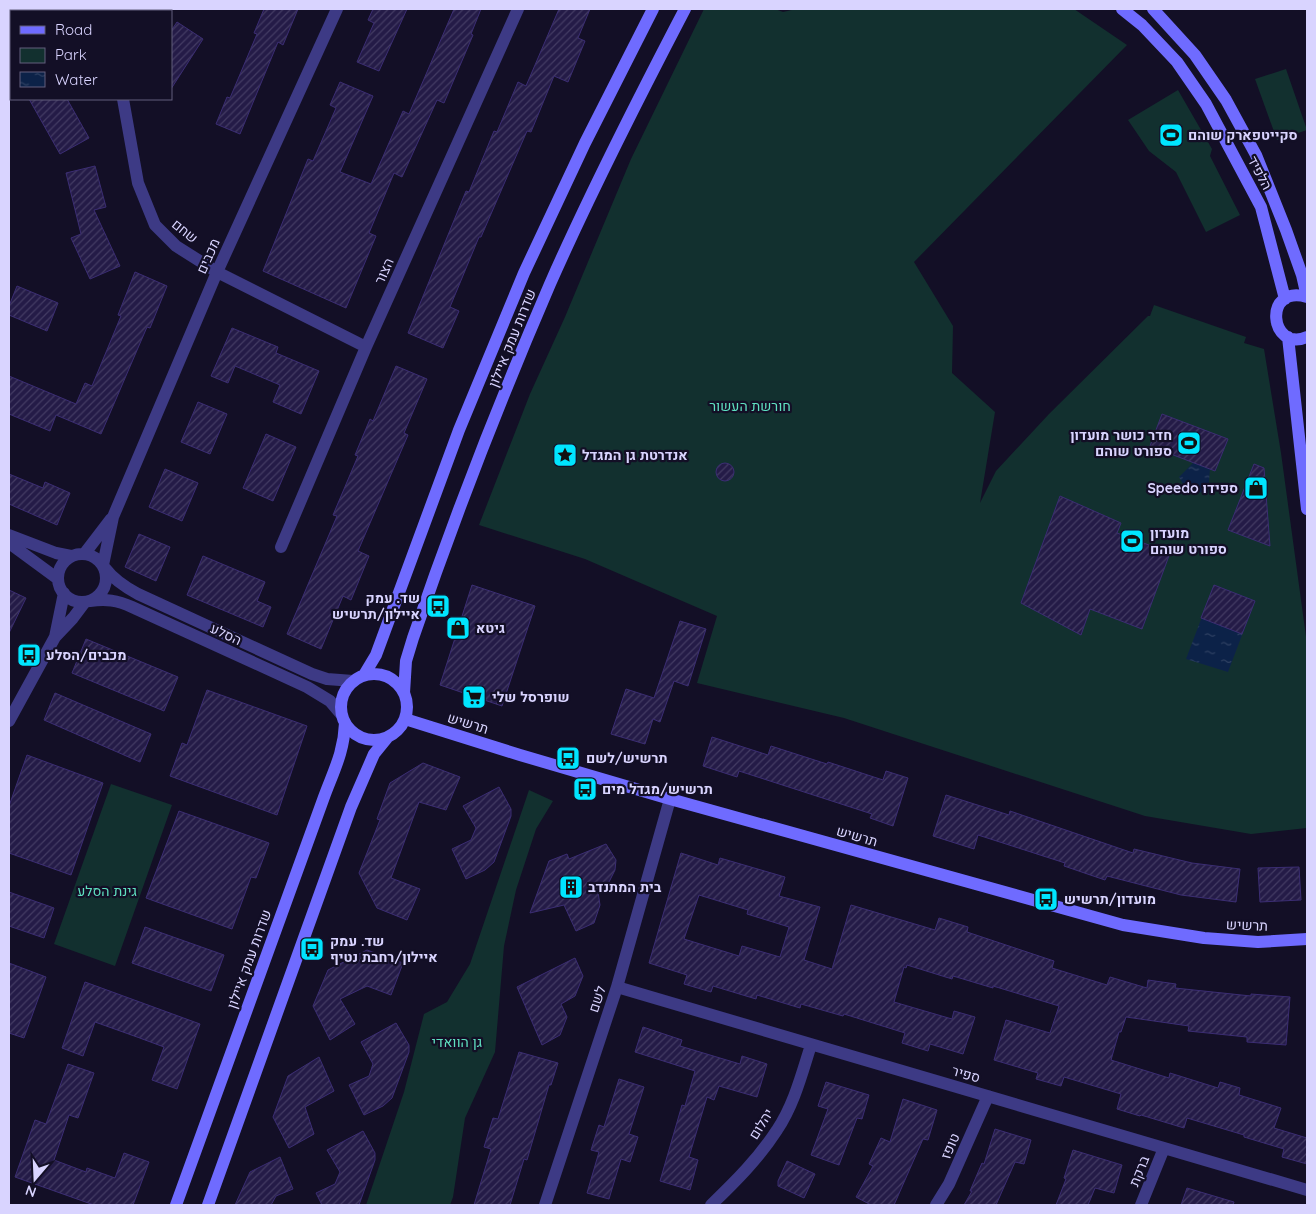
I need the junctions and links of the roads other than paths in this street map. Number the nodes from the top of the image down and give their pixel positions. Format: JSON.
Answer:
{"nodes":[{"id":1,"x":337,"y":9,"type":"edge"},
{"id":2,"x":518,"y":9,"type":"edge"},
{"id":3,"x":653,"y":9,"type":"edge"},
{"id":4,"x":685,"y":9,"type":"edge"},
{"id":5,"x":1122,"y":9,"type":"edge"},
{"id":6,"x":1153,"y":9,"type":"edge"},
{"id":7,"x":123,"y":100,"type":"edge"},
{"id":8,"x":217,"y":272,"type":"junction"},
{"id":9,"x":1307,"y":297,"type":"edge"},
{"id":10,"x":1285,"y":299,"type":"junction"},
{"id":11,"x":1288,"y":337,"type":"junction"},
{"id":12,"x":1307,"y":337,"type":"edge"},
{"id":13,"x":366,"y":347,"type":"junction"},
{"id":14,"x":1307,"y":509,"type":"edge"},
{"id":15,"x":113,"y":518,"type":"junction"},
{"id":16,"x":9,"y":535,"type":"edge"},
{"id":17,"x":9,"y":543,"type":"edge"},
{"id":18,"x":282,"y":547,"type":"dead end"},
{"id":19,"x":85,"y":553,"type":"junction"},
{"id":20,"x":71,"y":556,"type":"junction"},
{"id":21,"x":104,"y":567,"type":"junction"},
{"id":22,"x":58,"y":579,"type":"junction"},
{"id":23,"x":64,"y":593,"type":"junction"},
{"id":24,"x":88,"y":601,"type":"junction"},
{"id":25,"x":55,"y":637,"type":"junction"},
{"id":26,"x":359,"y":678,"type":"junction"},
{"id":27,"x":404,"y":693,"type":"junction"},
{"id":28,"x":343,"y":718,"type":"junction"},
{"id":29,"x":405,"y":719,"type":"junction"},
{"id":30,"x":9,"y":721,"type":"edge"},
{"id":31,"x":387,"y":738,"type":"junction"},
{"id":32,"x":670,"y":799,"type":"junction"},
{"id":33,"x":1307,"y":939,"type":"edge"},
{"id":34,"x":616,"y":987,"type":"junction"},
{"id":35,"x":811,"y":1045,"type":"junction"},
{"id":36,"x":988,"y":1096,"type":"junction"},
{"id":37,"x":1164,"y":1148,"type":"junction"},
{"id":38,"x":1307,"y":1190,"type":"edge"},
{"id":39,"x":176,"y":1205,"type":"edge"},
{"id":40,"x":208,"y":1205,"type":"edge"},
{"id":41,"x":545,"y":1205,"type":"edge"},
{"id":42,"x":711,"y":1205,"type":"edge"},
{"id":43,"x":936,"y":1205,"type":"edge"},
{"id":44,"x":1141,"y":1205,"type":"edge"}],
"edges":[{"from":1,"to":8,"type":"street","name":"מכבים"},
{"from":2,"to":13,"type":"street","name":"הצור"},
{"from":3,"to":26,"type":"main road","name":"שדרות עמק איילון"},
{"from":4,"to":27,"type":"main road","name":"שדרות עמק איילון"},
{"from":5,"to":10,"type":"main road","name":"הלפיד"},
{"from":6,"to":9,"type":"main road","name":"הלפיד"},
{"from":7,"to":8,"type":"street","name":"שחם"},
{"from":8,"to":13,"type":"street","name":"שחם"},
{"from":8,"to":15,"type":"street","name":"מכבים"},
{"from":9,"to":10,"type":"main road"},
{"from":10,"to":11,"type":"main road"},
{"from":11,"to":12,"type":"main road"},
{"from":11,"to":14,"type":"main road"},
{"from":13,"to":18,"type":"street","name":"הצור"},
{"from":15,"to":19,"type":"street","name":"מכבים"},
{"from":15,"to":21,"type":"street","name":"מכבים"},
{"from":16,"to":20,"type":"street"},
{"from":17,"to":22,"type":"street"},
{"from":19,"to":20,"type":"street"},
{"from":19,"to":21,"type":"street"},
{"from":20,"to":22,"type":"street"},
{"from":21,"to":24,"type":"street"},
{"from":21,"to":26,"type":"street","name":"הסלע"},
{"from":22,"to":23,"type":"street"},
{"from":23,"to":24,"type":"street"},
{"from":23,"to":25,"type":"street"},
{"from":24,"to":25,"type":"street"},
{"from":24,"to":28,"type":"street","name":"הסלע"},
{"from":25,"to":30,"type":"street"},
{"from":26,"to":27,"type":"main road"},
{"from":26,"to":28,"type":"main road"},
{"from":27,"to":29,"type":"main road"},
{"from":28,"to":31,"type":"main road"},
{"from":28,"to":39,"type":"main road","name":"שדרות עמק איילון"},
{"from":29,"to":31,"type":"main road"},
{"from":29,"to":32,"type":"main road","name":"תרשיש"},
{"from":31,"to":40,"type":"main road"},
{"from":32,"to":33,"type":"main road","name":"תרשיש"},
{"from":32,"to":34,"type":"street","name":"לשם"},
{"from":34,"to":35,"type":"street","name":"ספיר"},
{"from":34,"to":41,"type":"street","name":"לשם"},
{"from":35,"to":36,"type":"street","name":"ספיר"},
{"from":35,"to":42,"type":"street","name":"יהלום"},
{"from":36,"to":37,"type":"street","name":"ספיר"},
{"from":36,"to":43,"type":"street","name":"טופז"},
{"from":37,"to":38,"type":"street","name":"ספיר"},
{"from":37,"to":44,"type":"street","name":"ברקת"}]}
